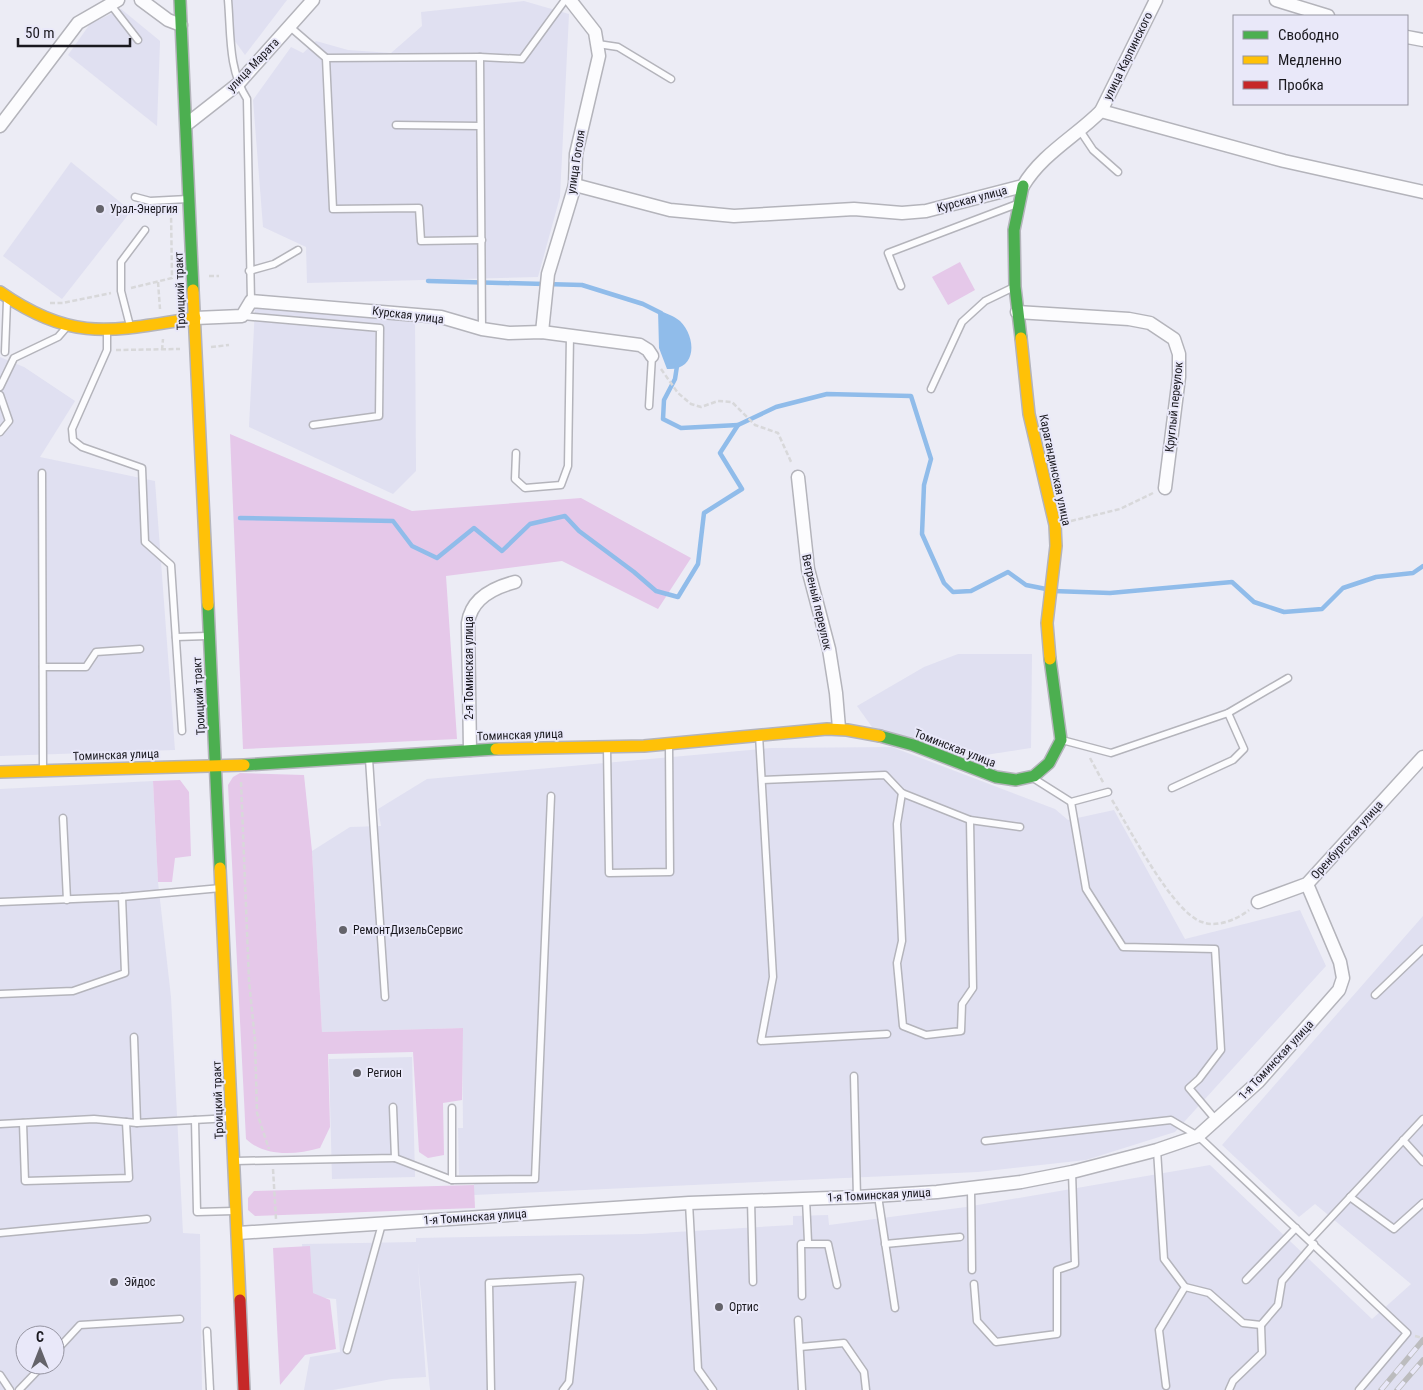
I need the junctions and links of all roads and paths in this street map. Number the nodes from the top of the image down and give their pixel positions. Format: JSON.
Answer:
{"nodes":[{"id":1,"x":141,"y":0,"type":"edge"},
{"id":2,"x":180,"y":0,"type":"edge"},
{"id":3,"x":228,"y":0,"type":"edge"},
{"id":4,"x":312,"y":0,"type":"edge"},
{"id":5,"x":565,"y":0,"type":"edge"},
{"id":6,"x":570,"y":0,"type":"edge"},
{"id":7,"x":1156,"y":0,"type":"edge"},
{"id":8,"x":1276,"y":0,"type":"edge"},
{"id":9,"x":114,"y":2,"type":"edge"},
{"id":10,"x":1325,"y":15,"type":"edge"},
{"id":11,"x":181,"y":25,"type":"junction"},
{"id":12,"x":290,"y":26,"type":"junction"},
{"id":13,"x":1408,"y":37,"type":"edge"},
{"id":14,"x":138,"y":40,"type":"dead end"},
{"id":15,"x":1423,"y":40,"type":"edge"},
{"id":16,"x":598,"y":44,"type":"junction"},
{"id":17,"x":480,"y":57,"type":"junction"},
{"id":18,"x":326,"y":58,"type":"junction"},
{"id":19,"x":671,"y":78,"type":"dead end"},
{"id":20,"x":238,"y":84,"type":"junction"},
{"id":21,"x":1101,"y":111,"type":"junction"},
{"id":22,"x":188,"y":124,"type":"junction"},
{"id":23,"x":396,"y":125,"type":"dead end"},
{"id":24,"x":0,"y":126,"type":"edge"},
{"id":25,"x":480,"y":126,"type":"junction"},
{"id":26,"x":1080,"y":132,"type":"junction"},
{"id":27,"x":1118,"y":172,"type":"dead end"},
{"id":28,"x":575,"y":186,"type":"junction"},
{"id":29,"x":1023,"y":186,"type":"junction"},
{"id":30,"x":1423,"y":192,"type":"edge"},
{"id":31,"x":135,"y":198,"type":"dead end"},
{"id":32,"x":190,"y":199,"type":"junction"},
{"id":33,"x":1018,"y":204,"type":"junction"},
{"id":34,"x":145,"y":230,"type":"dead end"},
{"id":35,"x":482,"y":240,"type":"junction"},
{"id":36,"x":298,"y":250,"type":"dead end"},
{"id":37,"x":249,"y":272,"type":"junction"},
{"id":38,"x":900,"y":286,"type":"dead end"},
{"id":39,"x":1015,"y":287,"type":"junction"},
{"id":40,"x":3,"y":294,"type":"edge"},
{"id":41,"x":251,"y":301,"type":"junction"},
{"id":42,"x":1017,"y":312,"type":"junction"},
{"id":43,"x":242,"y":316,"type":"junction"},
{"id":44,"x":195,"y":318,"type":"junction"},
{"id":45,"x":66,"y":326,"type":"junction"},
{"id":46,"x":130,"y":326,"type":"junction"},
{"id":47,"x":107,"y":329,"type":"junction"},
{"id":48,"x":482,"y":329,"type":"junction"},
{"id":49,"x":542,"y":332,"type":"junction"},
{"id":50,"x":570,"y":335,"type":"junction"},
{"id":51,"x":229,"y":345,"type":"dead end"},
{"id":52,"x":196,"y":348,"type":"junction"},
{"id":53,"x":3,"y":350,"type":"edge"},
{"id":54,"x":107,"y":350,"type":"junction"},
{"id":55,"x":652,"y":356,"type":"junction"},
{"id":56,"x":14,"y":358,"type":"junction"},
{"id":57,"x":0,"y":387,"type":"edge"},
{"id":58,"x":931,"y":389,"type":"dead end"},
{"id":59,"x":0,"y":395,"type":"edge"},
{"id":60,"x":649,"y":406,"type":"dead end"},
{"id":61,"x":313,"y":425,"type":"dead end"},
{"id":62,"x":0,"y":432,"type":"edge"},
{"id":63,"x":516,"y":453,"type":"dead end"},
{"id":64,"x":42,"y":473,"type":"dead end"},
{"id":65,"x":798,"y":477,"type":"joint"},
{"id":66,"x":1165,"y":488,"type":"joint"},
{"id":67,"x":1055,"y":525,"type":"junction"},
{"id":68,"x":514,"y":582,"type":"dead end"},
{"id":69,"x":210,"y":636,"type":"junction"},
{"id":70,"x":176,"y":637,"type":"junction"},
{"id":71,"x":140,"y":649,"type":"dead end"},
{"id":72,"x":43,"y":668,"type":"junction"},
{"id":73,"x":1288,"y":678,"type":"dead end"},
{"id":74,"x":1228,"y":713,"type":"junction"},
{"id":75,"x":839,"y":728,"type":"junction"},
{"id":76,"x":182,"y":732,"type":"dead end"},
{"id":77,"x":758,"y":734,"type":"junction"},
{"id":78,"x":1061,"y":740,"type":"junction"},
{"id":79,"x":669,"y":744,"type":"junction"},
{"id":80,"x":606,"y":746,"type":"junction"},
{"id":81,"x":1085,"y":746,"type":"junction"},
{"id":82,"x":470,"y":750,"type":"junction"},
{"id":83,"x":1423,"y":757,"type":"edge"},
{"id":84,"x":369,"y":759,"type":"junction"},
{"id":85,"x":240,"y":765,"type":"junction"},
{"id":86,"x":216,"y":766,"type":"junction"},
{"id":87,"x":43,"y":771,"type":"junction"},
{"id":88,"x":0,"y":772,"type":"edge"},
{"id":89,"x":1032,"y":777,"type":"junction"},
{"id":90,"x":762,"y":780,"type":"junction"},
{"id":91,"x":1172,"y":788,"type":"dead end"},
{"id":92,"x":1108,"y":792,"type":"junction"},
{"id":93,"x":902,"y":793,"type":"junction"},
{"id":94,"x":551,"y":796,"type":"dead end"},
{"id":95,"x":1071,"y":802,"type":"junction"},
{"id":96,"x":63,"y":818,"type":"dead end"},
{"id":97,"x":970,"y":820,"type":"junction"},
{"id":98,"x":1020,"y":827,"type":"dead end"},
{"id":99,"x":1307,"y":884,"type":"junction"},
{"id":100,"x":222,"y":888,"type":"junction"},
{"id":101,"x":122,"y":897,"type":"junction"},
{"id":102,"x":67,"y":900,"type":"junction"},
{"id":103,"x":0,"y":902,"type":"edge"},
{"id":104,"x":1258,"y":902,"type":"joint"},
{"id":105,"x":1423,"y":949,"type":"edge"},
{"id":106,"x":0,"y":994,"type":"edge"},
{"id":107,"x":1375,"y":995,"type":"dead end"},
{"id":108,"x":385,"y":997,"type":"dead end"},
{"id":109,"x":886,"y":1034,"type":"dead end"},
{"id":110,"x":134,"y":1037,"type":"dead end"},
{"id":111,"x":854,"y":1076,"type":"dead end"},
{"id":112,"x":393,"y":1107,"type":"dead end"},
{"id":113,"x":452,"y":1108,"type":"dead end"},
{"id":114,"x":232,"y":1118,"type":"junction"},
{"id":115,"x":1423,"y":1119,"type":"edge"},
{"id":116,"x":195,"y":1120,"type":"junction"},
{"id":117,"x":1217,"y":1121,"type":"junction"},
{"id":118,"x":126,"y":1122,"type":"junction"},
{"id":119,"x":23,"y":1123,"type":"junction"},
{"id":120,"x":137,"y":1123,"type":"junction"},
{"id":121,"x":0,"y":1124,"type":"edge"},
{"id":122,"x":1198,"y":1136,"type":"junction"},
{"id":123,"x":1403,"y":1140,"type":"junction"},
{"id":124,"x":985,"y":1142,"type":"dead end"},
{"id":125,"x":1156,"y":1150,"type":"junction"},
{"id":126,"x":395,"y":1158,"type":"junction"},
{"id":127,"x":272,"y":1160,"type":"junction"},
{"id":128,"x":234,"y":1161,"type":"junction"},
{"id":129,"x":1423,"y":1162,"type":"edge"},
{"id":130,"x":1072,"y":1172,"type":"junction"},
{"id":131,"x":452,"y":1180,"type":"junction"},
{"id":132,"x":971,"y":1189,"type":"junction"},
{"id":133,"x":878,"y":1196,"type":"junction"},
{"id":134,"x":857,"y":1197,"type":"junction"},
{"id":135,"x":1350,"y":1197,"type":"junction"},
{"id":136,"x":806,"y":1199,"type":"junction"},
{"id":137,"x":751,"y":1200,"type":"junction"},
{"id":138,"x":690,"y":1203,"type":"junction"},
{"id":139,"x":1423,"y":1203,"type":"edge"},
{"id":140,"x":237,"y":1211,"type":"junction"},
{"id":141,"x":147,"y":1219,"type":"dead end"},
{"id":142,"x":382,"y":1224,"type":"junction"},
{"id":143,"x":1296,"y":1228,"type":"junction"},
{"id":144,"x":276,"y":1230,"type":"junction"},
{"id":145,"x":0,"y":1233,"type":"edge"},
{"id":146,"x":238,"y":1233,"type":"junction"},
{"id":147,"x":960,"y":1237,"type":"dead end"},
{"id":148,"x":808,"y":1242,"type":"junction"},
{"id":149,"x":1312,"y":1242,"type":"junction"},
{"id":150,"x":885,"y":1244,"type":"junction"},
{"id":151,"x":972,"y":1270,"type":"dead end"},
{"id":152,"x":1246,"y":1280,"type":"dead end"},
{"id":153,"x":753,"y":1282,"type":"dead end"},
{"id":154,"x":974,"y":1284,"type":"dead end"},
{"id":155,"x":837,"y":1285,"type":"dead end"},
{"id":156,"x":1185,"y":1287,"type":"junction"},
{"id":157,"x":802,"y":1296,"type":"dead end"},
{"id":158,"x":895,"y":1308,"type":"dead end"},
{"id":159,"x":180,"y":1319,"type":"dead end"},
{"id":160,"x":798,"y":1320,"type":"dead end"},
{"id":161,"x":1261,"y":1325,"type":"junction"},
{"id":162,"x":207,"y":1331,"type":"dead end"},
{"id":163,"x":65,"y":1341,"type":"edge"},
{"id":164,"x":800,"y":1347,"type":"junction"},
{"id":165,"x":347,"y":1350,"type":"dead end"},
{"id":166,"x":0,"y":1375,"type":"edge"},
{"id":167,"x":33,"y":1375,"type":"edge"},
{"id":168,"x":1166,"y":1386,"type":"dead end"},
{"id":169,"x":10,"y":1390,"type":"edge"},
{"id":170,"x":19,"y":1390,"type":"edge"},
{"id":171,"x":210,"y":1390,"type":"edge"},
{"id":172,"x":244,"y":1390,"type":"edge"},
{"id":173,"x":491,"y":1390,"type":"edge"},
{"id":174,"x":563,"y":1390,"type":"edge"},
{"id":175,"x":713,"y":1390,"type":"edge"},
{"id":176,"x":802,"y":1390,"type":"edge"},
{"id":177,"x":866,"y":1390,"type":"edge"},
{"id":178,"x":1229,"y":1390,"type":"edge"},
{"id":179,"x":1360,"y":1390,"type":"edge"}],
"edges":[{"from":1,"to":11,"type":"street"},
{"from":2,"to":11,"type":"street","name":"Троицкий тракт"},
{"from":3,"to":20,"type":"lane"},
{"from":4,"to":12,"type":"street","name":"улица Марата"},
{"from":5,"to":17,"type":"lane"},
{"from":6,"to":16,"type":"street"},
{"from":7,"to":21,"type":"street","name":"улица Карпинского"},
{"from":8,"to":10,"type":"street"},
{"from":9,"to":14,"type":"lane"},
{"from":9,"to":24,"type":"street"},
{"from":11,"to":22,"type":"street","name":"Троицкий тракт"},
{"from":12,"to":18,"type":"lane"},
{"from":12,"to":20,"type":"street","name":"улица Марата"},
{"from":13,"to":15,"type":"street"},
{"from":16,"to":19,"type":"lane"},
{"from":16,"to":28,"type":"street","name":"улица Гоголя"},
{"from":17,"to":18,"type":"lane"},
{"from":17,"to":25,"type":"lane"},
{"from":18,"to":35,"type":"lane"},
{"from":20,"to":22,"type":"street","name":"улица Марата"},
{"from":20,"to":37,"type":"lane"},
{"from":21,"to":26,"type":"street","name":"Курская улица"},
{"from":21,"to":30,"type":"street"},
{"from":22,"to":32,"type":"street","name":"Троицкий тракт"},
{"from":23,"to":25,"type":"lane"},
{"from":25,"to":35,"type":"lane"},
{"from":26,"to":27,"type":"lane"},
{"from":26,"to":29,"type":"street","name":"Курская улица"},
{"from":28,"to":29,"type":"street","name":"Курская улица"},
{"from":28,"to":49,"type":"street","name":"улица Гоголя"},
{"from":29,"to":33,"type":"street","name":"Карагандинская улица"},
{"from":31,"to":32,"type":"lane"},
{"from":32,"to":44,"type":"street","name":"Троицкий тракт"},
{"from":33,"to":38,"type":"lane"},
{"from":33,"to":39,"type":"street","name":"Карагандинская улица"},
{"from":34,"to":46,"type":"lane"},
{"from":35,"to":48,"type":"lane"},
{"from":36,"to":37,"type":"lane"},
{"from":37,"to":41,"type":"lane"},
{"from":39,"to":42,"type":"street","name":"Карагандинская улица"},
{"from":39,"to":58,"type":"lane"},
{"from":40,"to":45,"type":"street"},
{"from":40,"to":53,"type":"lane"},
{"from":41,"to":43,"type":"street"},
{"from":41,"to":48,"type":"street","name":"Курская улица"},
{"from":42,"to":66,"type":"street","name":"Круглый переулок"},
{"from":42,"to":67,"type":"street","name":"Карагандинская улица"},
{"from":43,"to":44,"type":"street"},
{"from":43,"to":61,"type":"lane"},
{"from":44,"to":46,"type":"street"},
{"from":44,"to":52,"type":"street","name":"Троицкий тракт"},
{"from":45,"to":47,"type":"street"},
{"from":45,"to":56,"type":"lane"},
{"from":46,"to":47,"type":"street"},
{"from":47,"to":54,"type":"lane"},
{"from":48,"to":49,"type":"street","name":"Курская улица"},
{"from":49,"to":50,"type":"street","name":"Курская улица"},
{"from":50,"to":55,"type":"street","name":"Курская улица"},
{"from":50,"to":63,"type":"lane"},
{"from":51,"to":52,"type":"path"},
{"from":52,"to":54,"type":"path"},
{"from":52,"to":69,"type":"street","name":"Троицкий тракт"},
{"from":53,"to":56,"type":"lane"},
{"from":54,"to":70,"type":"lane"},
{"from":55,"to":60,"type":"lane"},
{"from":55,"to":65,"type":"path"},
{"from":56,"to":57,"type":"lane"},
{"from":59,"to":62,"type":"lane"},
{"from":64,"to":72,"type":"lane"},
{"from":65,"to":75,"type":"street","name":"Ветреный переулок"},
{"from":66,"to":67,"type":"path"},
{"from":67,"to":78,"type":"street","name":"Карагандинская улица"},
{"from":68,"to":82,"type":"street","name":"2-я Томинская улица"},
{"from":69,"to":70,"type":"lane"},
{"from":69,"to":86,"type":"street","name":"Троицкий тракт"},
{"from":70,"to":76,"type":"lane"},
{"from":71,"to":72,"type":"lane"},
{"from":72,"to":87,"type":"lane"},
{"from":73,"to":74,"type":"lane"},
{"from":74,"to":81,"type":"lane"},
{"from":74,"to":91,"type":"lane"},
{"from":75,"to":77,"type":"street","name":"Томинская улица"},
{"from":75,"to":89,"type":"street","name":"Томинская улица"},
{"from":77,"to":79,"type":"street","name":"Томинская улица"},
{"from":77,"to":90,"type":"lane"},
{"from":78,"to":81,"type":"lane"},
{"from":78,"to":89,"type":"street"},
{"from":79,"to":80,"type":"street","name":"Томинская улица"},
{"from":79,"to":80,"type":"lane"},
{"from":80,"to":82,"type":"street","name":"Томинская улица"},
{"from":81,"to":92,"type":"path"},
{"from":82,"to":84,"type":"street","name":"Томинская улица"},
{"from":83,"to":99,"type":"street","name":"Оренбургская улица"},
{"from":84,"to":85,"type":"street","name":"Томинская улица"},
{"from":84,"to":108,"type":"lane"},
{"from":85,"to":86,"type":"street","name":"Томинская улица"},
{"from":85,"to":127,"type":"path"},
{"from":86,"to":87,"type":"street","name":"Томинская улица"},
{"from":86,"to":100,"type":"street","name":"Троицкий тракт"},
{"from":87,"to":88,"type":"street","name":"Томинская улица"},
{"from":89,"to":95,"type":"lane"},
{"from":90,"to":93,"type":"lane"},
{"from":90,"to":109,"type":"lane"},
{"from":92,"to":95,"type":"lane"},
{"from":92,"to":104,"type":"path"},
{"from":93,"to":97,"type":"lane"},
{"from":93,"to":97,"type":"lane"},
{"from":94,"to":131,"type":"lane"},
{"from":95,"to":117,"type":"lane"},
{"from":96,"to":102,"type":"lane"},
{"from":97,"to":98,"type":"lane"},
{"from":99,"to":104,"type":"street","name":"Оренбургская улица"},
{"from":99,"to":117,"type":"street","name":"1-я Томинская улица"},
{"from":100,"to":101,"type":"lane"},
{"from":100,"to":114,"type":"street","name":"Троицкий тракт"},
{"from":101,"to":102,"type":"lane"},
{"from":101,"to":106,"type":"lane"},
{"from":102,"to":103,"type":"lane"},
{"from":105,"to":107,"type":"lane"},
{"from":110,"to":120,"type":"lane"},
{"from":111,"to":134,"type":"lane"},
{"from":112,"to":126,"type":"lane"},
{"from":113,"to":131,"type":"lane"},
{"from":114,"to":116,"type":"lane"},
{"from":114,"to":128,"type":"street","name":"Троицкий тракт"},
{"from":115,"to":123,"type":"lane"},
{"from":116,"to":120,"type":"lane"},
{"from":116,"to":140,"type":"lane"},
{"from":117,"to":122,"type":"street","name":"1-я Томинская улица"},
{"from":118,"to":119,"type":"lane"},
{"from":118,"to":119,"type":"lane"},
{"from":118,"to":120,"type":"lane"},
{"from":119,"to":121,"type":"lane"},
{"from":122,"to":124,"type":"lane"},
{"from":122,"to":125,"type":"street","name":"1-я Томинская улица"},
{"from":122,"to":143,"type":"lane"},
{"from":123,"to":129,"type":"lane"},
{"from":123,"to":135,"type":"lane"},
{"from":125,"to":130,"type":"street","name":"1-я Томинская улица"},
{"from":125,"to":156,"type":"lane"},
{"from":126,"to":127,"type":"lane"},
{"from":126,"to":131,"type":"lane"},
{"from":127,"to":128,"type":"lane"},
{"from":127,"to":144,"type":"path"},
{"from":128,"to":140,"type":"street","name":"Троицкий тракт"},
{"from":130,"to":132,"type":"street","name":"1-я Томинская улица"},
{"from":130,"to":154,"type":"lane"},
{"from":132,"to":133,"type":"street","name":"1-я Томинская улица"},
{"from":132,"to":151,"type":"lane"},
{"from":133,"to":134,"type":"street","name":"1-я Томинская улица"},
{"from":133,"to":150,"type":"lane"},
{"from":134,"to":136,"type":"street","name":"1-я Томинская улица"},
{"from":135,"to":139,"type":"lane"},
{"from":135,"to":149,"type":"lane"},
{"from":136,"to":137,"type":"street","name":"1-я Томинская улица"},
{"from":136,"to":148,"type":"lane"},
{"from":137,"to":138,"type":"street","name":"1-я Томинская улица"},
{"from":137,"to":153,"type":"lane"},
{"from":138,"to":142,"type":"street","name":"1-я Томинская улица"},
{"from":138,"to":175,"type":"lane"},
{"from":140,"to":146,"type":"street","name":"Троицкий тракт"},
{"from":141,"to":145,"type":"lane"},
{"from":142,"to":144,"type":"street","name":"1-я Томинская улица"},
{"from":142,"to":165,"type":"lane"},
{"from":143,"to":149,"type":"lane"},
{"from":143,"to":152,"type":"lane"},
{"from":144,"to":146,"type":"street","name":"1-я Томинская улица"},
{"from":146,"to":172,"type":"street","name":"Троицкий тракт"},
{"from":147,"to":150,"type":"lane"},
{"from":148,"to":155,"type":"lane"},
{"from":148,"to":157,"type":"lane"},
{"from":149,"to":161,"type":"lane"},
{"from":149,"to":179,"type":"lane"},
{"from":150,"to":158,"type":"lane"},
{"from":156,"to":161,"type":"lane"},
{"from":156,"to":168,"type":"lane"},
{"from":159,"to":163,"type":"lane"},
{"from":160,"to":164,"type":"lane"},
{"from":161,"to":178,"type":"lane"},
{"from":162,"to":171,"type":"lane"},
{"from":164,"to":176,"type":"lane"},
{"from":164,"to":177,"type":"lane"},
{"from":166,"to":169,"type":"lane"},
{"from":167,"to":170,"type":"lane"},
{"from":173,"to":174,"type":"lane"}]}
